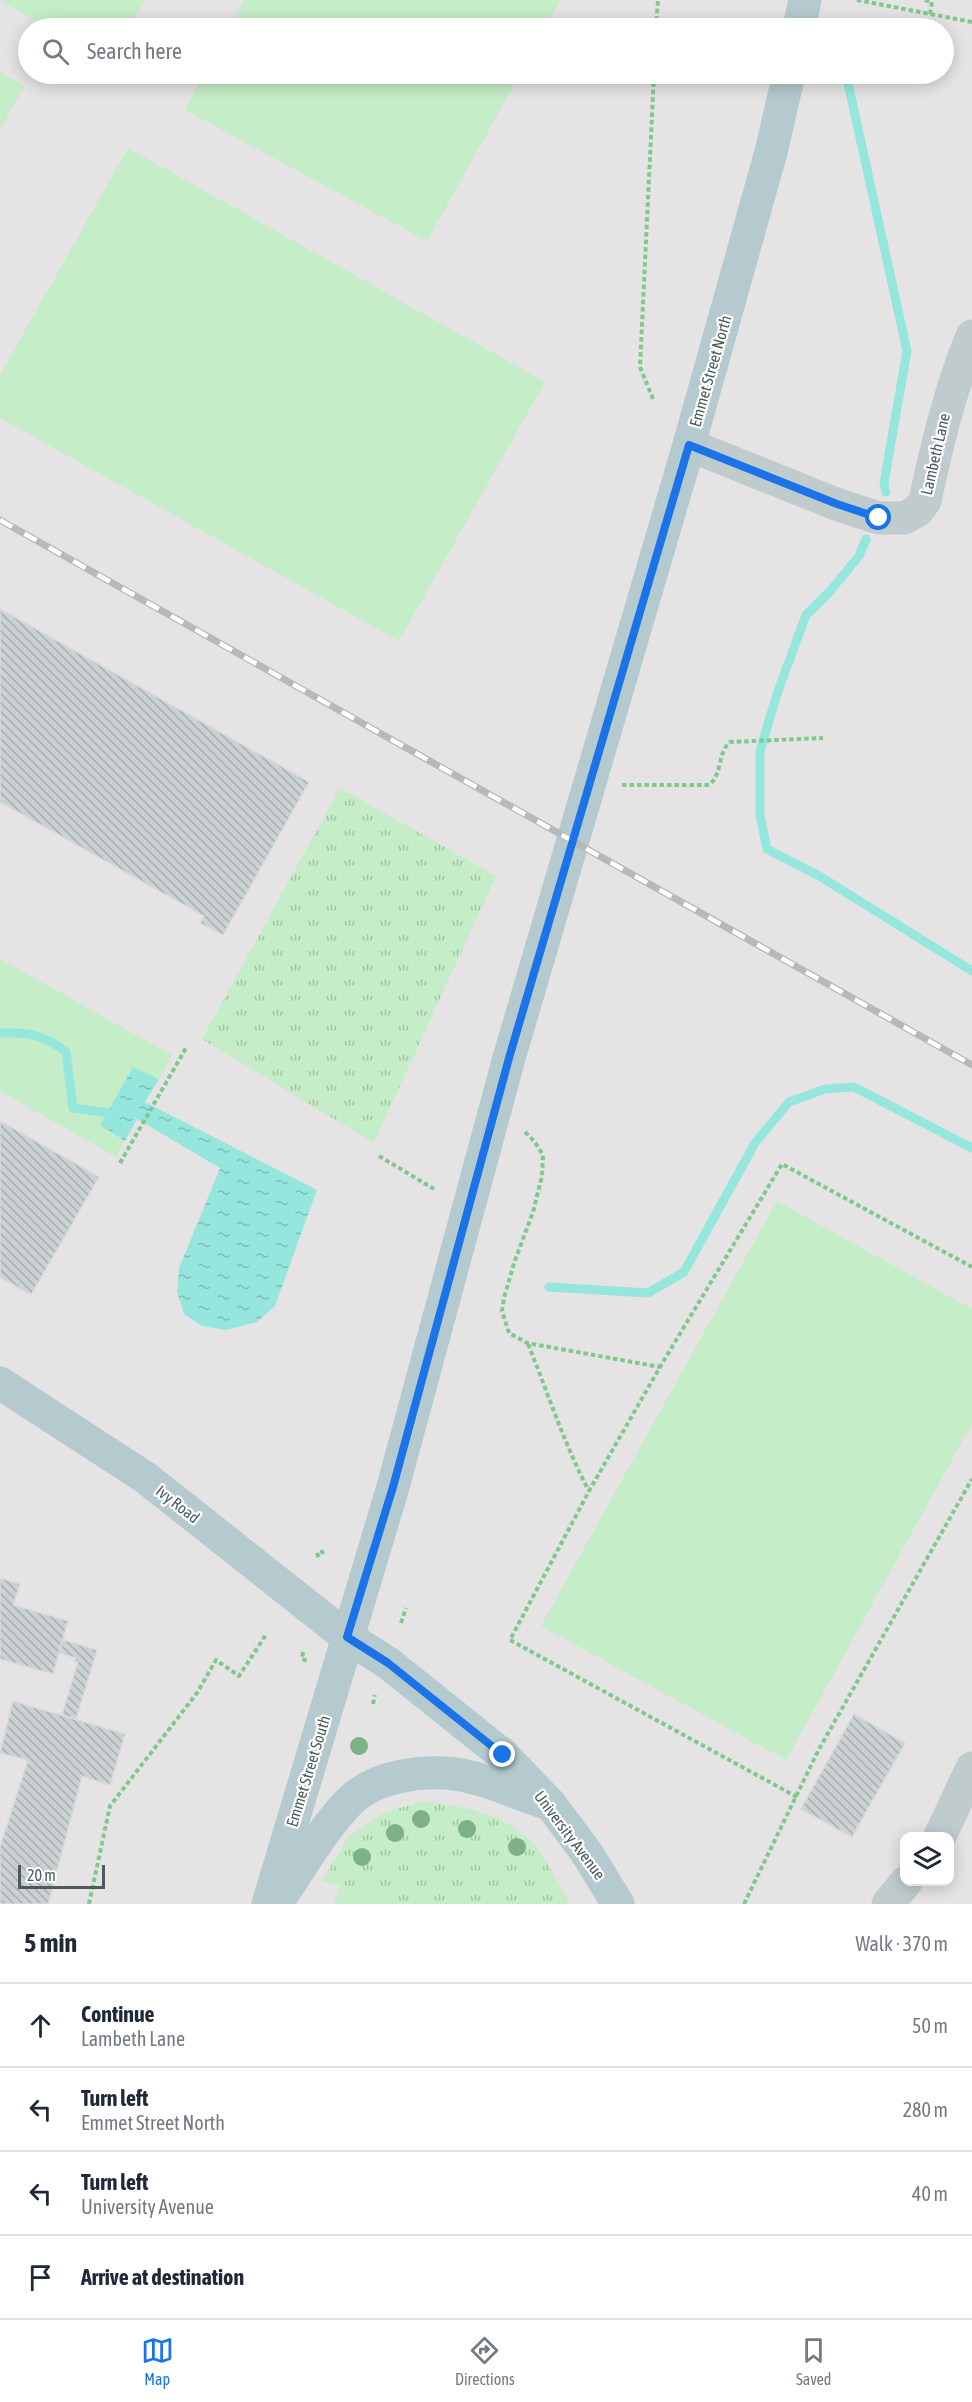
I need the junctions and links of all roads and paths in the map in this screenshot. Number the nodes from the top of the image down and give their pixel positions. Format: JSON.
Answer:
{"nodes":[{"id":1,"x":657,"y":0,"type":"edge"},
{"id":2,"x":805,"y":0,"type":"edge"},
{"id":3,"x":857,"y":0,"type":"edge"},
{"id":4,"x":925,"y":0,"type":"edge"},
{"id":5,"x":930,"y":14,"type":"junction"},
{"id":6,"x":656,"y":18,"type":"edge"},
{"id":7,"x":801,"y":18,"type":"edge"},
{"id":8,"x":951,"y":18,"type":"edge"},
{"id":9,"x":954,"y":19,"type":"edge"},
{"id":10,"x":972,"y":22,"type":"edge"},
{"id":11,"x":654,"y":84,"type":"edge"},
{"id":12,"x":787,"y":84,"type":"edge"},
{"id":13,"x":972,"y":336,"type":"edge"},
{"id":14,"x":653,"y":399,"type":"dead end"},
{"id":15,"x":689,"y":445,"type":"junction"},
{"id":16,"x":823,"y":738,"type":"dead end"},
{"id":17,"x":622,"y":785,"type":"dead end"},
{"id":18,"x":186,"y":1048,"type":"dead end"},
{"id":19,"x":525,"y":1132,"type":"dead end"},
{"id":20,"x":379,"y":1156,"type":"dead end"},
{"id":21,"x":120,"y":1163,"type":"dead end"},
{"id":22,"x":434,"y":1189,"type":"dead end"},
{"id":23,"x":972,"y":1267,"type":"edge"},
{"id":24,"x":527,"y":1343,"type":"junction"},
{"id":25,"x":660,"y":1367,"type":"junction"},
{"id":26,"x":0,"y":1383,"type":"edge"},
{"id":27,"x":972,"y":1481,"type":"edge"},
{"id":28,"x":589,"y":1491,"type":"junction"},
{"id":29,"x":324,"y":1555,"type":"dead end"},
{"id":30,"x":320,"y":1558,"type":"dead end"},
{"id":31,"x":406,"y":1608,"type":"dead end"},
{"id":32,"x":401,"y":1623,"type":"dead end"},
{"id":33,"x":267,"y":1633,"type":"dead end"},
{"id":34,"x":347,"y":1637,"type":"junction"},
{"id":35,"x":303,"y":1652,"type":"dead end"},
{"id":36,"x":308,"y":1661,"type":"dead end"},
{"id":37,"x":375,"y":1695,"type":"dead end"},
{"id":38,"x":369,"y":1697,"type":"dead end"},
{"id":39,"x":972,"y":1768,"type":"edge"},
{"id":40,"x":797,"y":1797,"type":"junction"},
{"id":41,"x":551,"y":1805,"type":"junction"},
{"id":42,"x":942,"y":1832,"type":"edge"},
{"id":43,"x":902,"y":1886,"type":"edge"},
{"id":44,"x":89,"y":1904,"type":"edge"},
{"id":45,"x":268,"y":1904,"type":"edge"},
{"id":46,"x":276,"y":1904,"type":"edge"},
{"id":47,"x":618,"y":1904,"type":"edge"},
{"id":48,"x":744,"y":1904,"type":"edge"},
{"id":49,"x":888,"y":1904,"type":"edge"}],
"edges":[{"from":1,"to":6,"type":"path"},
{"from":2,"to":7,"type":"main road"},
{"from":3,"to":5,"type":"path"},
{"from":4,"to":5,"type":"path"},
{"from":5,"to":8,"type":"path"},
{"from":9,"to":10,"type":"path"},
{"from":11,"to":14,"type":"path"},
{"from":12,"to":15,"type":"main road","name":"Emmet Street North"},
{"from":13,"to":15,"type":"street","name":"Lambeth Lane"},
{"from":15,"to":34,"type":"main road","name":"Emmet Street North"},
{"from":16,"to":17,"type":"path"},
{"from":18,"to":21,"type":"path"},
{"from":19,"to":24,"type":"path"},
{"from":20,"to":22,"type":"path"},
{"from":23,"to":25,"type":"path"},
{"from":24,"to":25,"type":"path"},
{"from":24,"to":28,"type":"path"},
{"from":25,"to":28,"type":"path"},
{"from":26,"to":34,"type":"main road","name":"Ivy Road"},
{"from":27,"to":40,"type":"path"},
{"from":28,"to":40,"type":"path"},
{"from":29,"to":30,"type":"path"},
{"from":31,"to":32,"type":"path"},
{"from":33,"to":44,"type":"path"},
{"from":34,"to":41,"type":"main road","name":"University Avenue"},
{"from":34,"to":45,"type":"main road","name":"Emmet Street South"},
{"from":35,"to":36,"type":"path"},
{"from":37,"to":38,"type":"path"},
{"from":39,"to":42,"type":"street"},
{"from":40,"to":48,"type":"path"},
{"from":41,"to":46,"type":"main road"},
{"from":41,"to":47,"type":"main road","name":"University Avenue"},
{"from":43,"to":49,"type":"street"}]}
